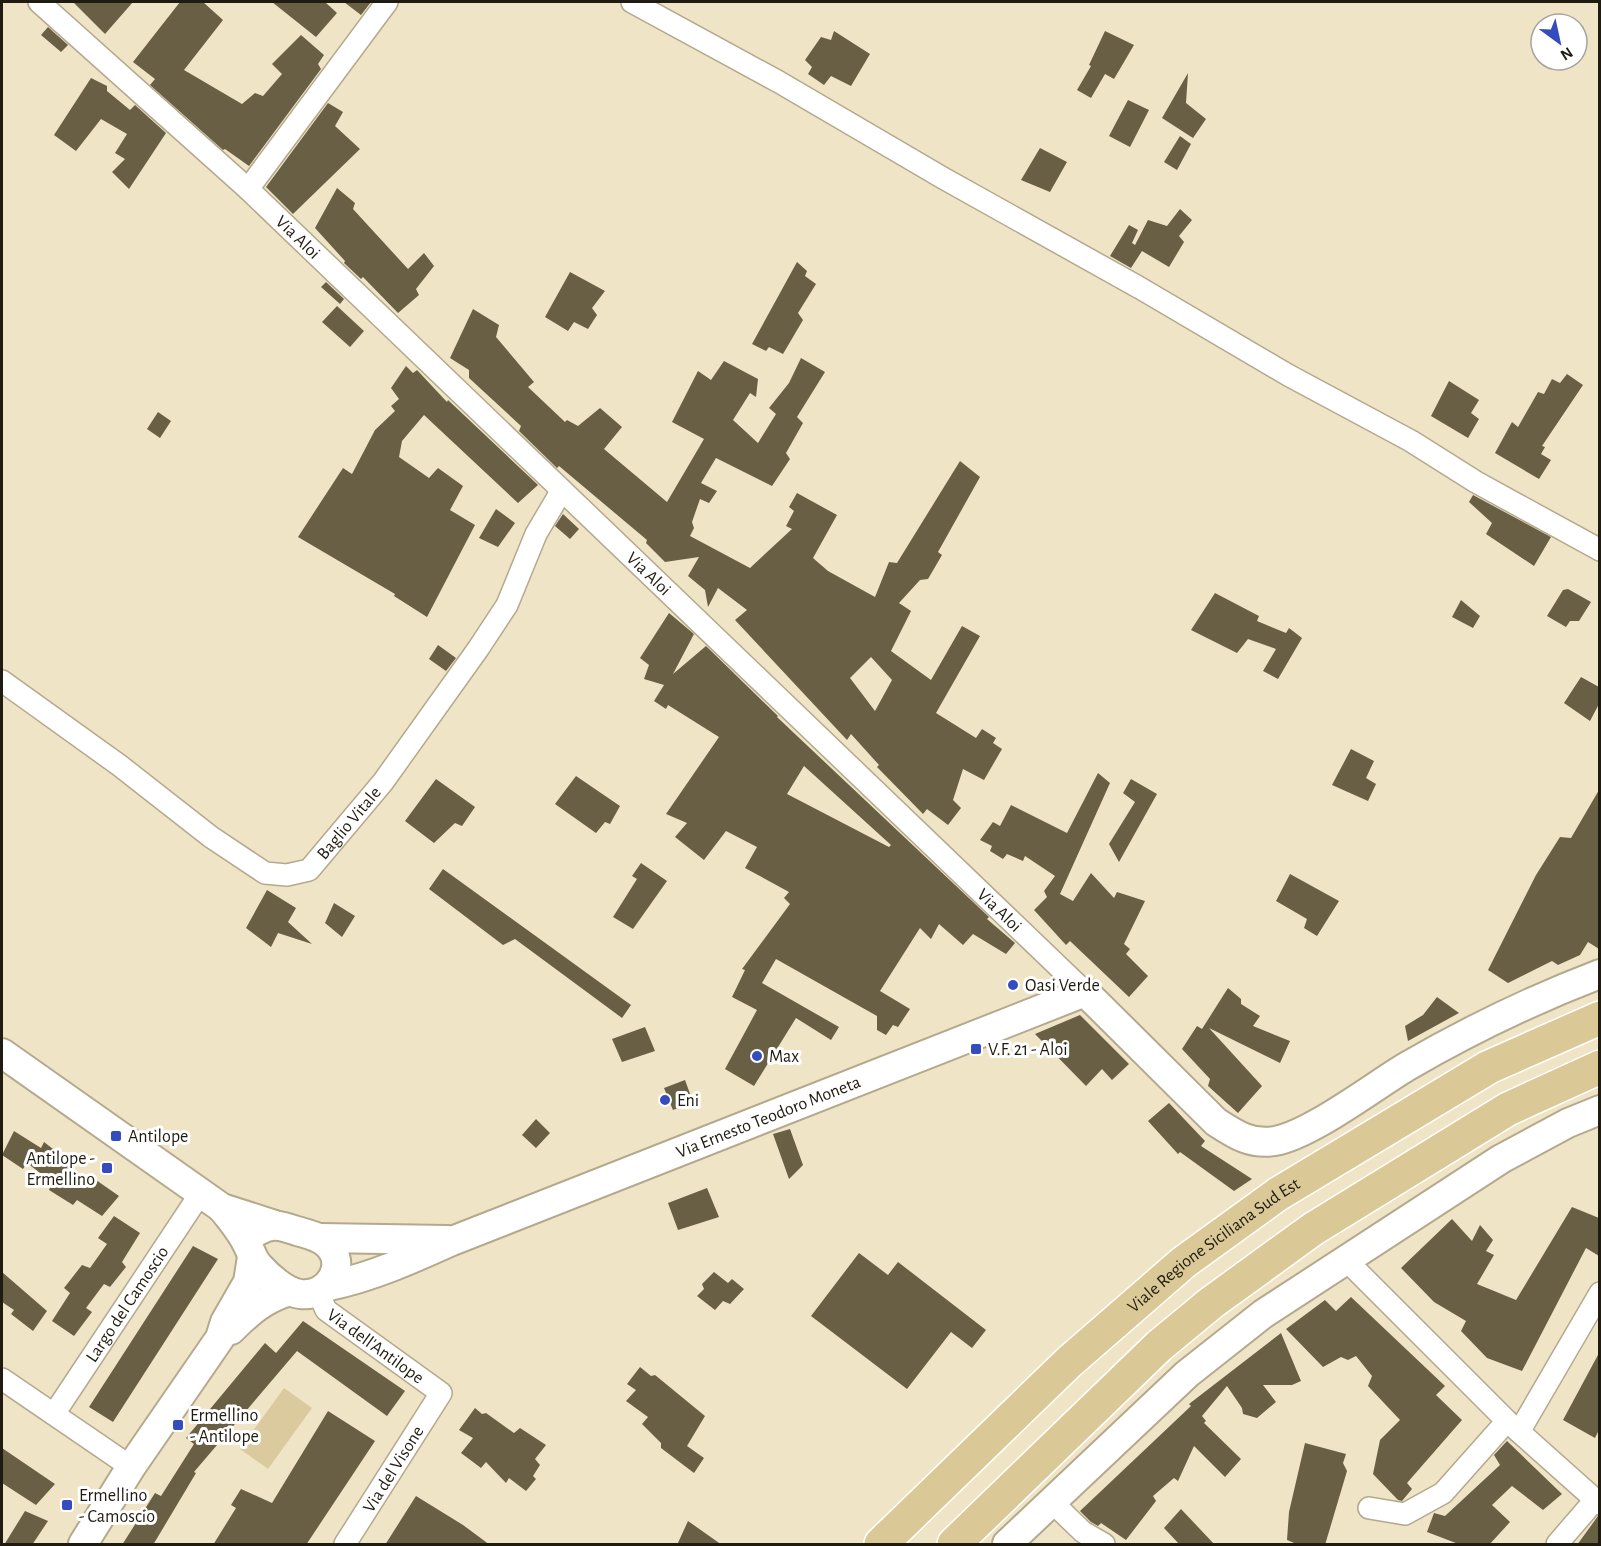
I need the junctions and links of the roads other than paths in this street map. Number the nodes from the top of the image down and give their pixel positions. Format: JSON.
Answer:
{"nodes":[{"id":1,"x":39,"y":2,"type":"edge"},
{"id":2,"x":387,"y":2,"type":"edge"},
{"id":3,"x":632,"y":2,"type":"edge"},
{"id":4,"x":248,"y":189,"type":"junction"},
{"id":5,"x":562,"y":490,"type":"junction"},
{"id":6,"x":1599,"y":550,"type":"edge"},
{"id":7,"x":2,"y":681,"type":"edge"},
{"id":8,"x":1599,"y":974,"type":"edge"},
{"id":9,"x":1085,"y":992,"type":"junction"},
{"id":10,"x":1599,"y":1018,"type":"edge"},
{"id":11,"x":5,"y":1063,"type":"edge"},
{"id":12,"x":1599,"y":1067,"type":"edge"},
{"id":13,"x":1599,"y":1110,"type":"edge"},
{"id":14,"x":211,"y":1201,"type":"junction"},
{"id":15,"x":275,"y":1225,"type":"junction"},
{"id":16,"x":320,"y":1238,"type":"junction"},
{"id":17,"x":452,"y":1240,"type":"junction"},
{"id":18,"x":250,"y":1252,"type":"junction"},
{"id":19,"x":1345,"y":1258,"type":"junction"},
{"id":20,"x":312,"y":1290,"type":"junction"},
{"id":21,"x":1599,"y":1293,"type":"edge"},
{"id":22,"x":220,"y":1338,"type":"junction"},
{"id":23,"x":2,"y":1379,"type":"edge"},
{"id":24,"x":441,"y":1393,"type":"joint"},
{"id":25,"x":54,"y":1414,"type":"junction"},
{"id":26,"x":1513,"y":1426,"type":"junction"},
{"id":27,"x":131,"y":1467,"type":"junction"},
{"id":28,"x":1052,"y":1502,"type":"junction"},
{"id":29,"x":1597,"y":1502,"type":"edge"},
{"id":30,"x":1370,"y":1508,"type":"dead end"},
{"id":31,"x":83,"y":1545,"type":"edge"},
{"id":32,"x":345,"y":1545,"type":"edge"},
{"id":33,"x":881,"y":1545,"type":"edge"},
{"id":34,"x":954,"y":1545,"type":"edge"},
{"id":35,"x":1007,"y":1545,"type":"edge"},
{"id":36,"x":1104,"y":1545,"type":"edge"},
{"id":37,"x":1557,"y":1545,"type":"edge"}],
"edges":[{"from":1,"to":4,"type":"street","name":"Via Aloi"},
{"from":2,"to":4,"type":"street"},
{"from":3,"to":6,"type":"street"},
{"from":4,"to":5,"type":"street","name":"Via Aloi"},
{"from":5,"to":7,"type":"street","name":"Baglio Vitale"},
{"from":5,"to":9,"type":"street","name":"Via Aloi"},
{"from":8,"to":9,"type":"street","name":"Via Aloi"},
{"from":9,"to":17,"type":"street","name":"Via Ernesto Teodoro Moneta"},
{"from":10,"to":33,"type":"main road","name":"Viale Regione Siciliana Sud Est"},
{"from":11,"to":14,"type":"street"},
{"from":12,"to":34,"type":"main road"},
{"from":13,"to":19,"type":"street"},
{"from":14,"to":15,"type":"street","name":"Via Ernesto Teodoro Moneta"},
{"from":14,"to":18,"type":"street"},
{"from":14,"to":25,"type":"street","name":"Largo del Camoscio"},
{"from":15,"to":16,"type":"street","name":"Via Ernesto Teodoro Moneta"},
{"from":15,"to":18,"type":"street"},
{"from":16,"to":17,"type":"street","name":"Via Ernesto Teodoro Moneta"},
{"from":16,"to":20,"type":"street"},
{"from":17,"to":20,"type":"street","name":"Via Ernesto Teodoro Moneta"},
{"from":18,"to":20,"type":"street"},
{"from":18,"to":22,"type":"street"},
{"from":19,"to":26,"type":"street"},
{"from":19,"to":28,"type":"street"},
{"from":20,"to":22,"type":"street","name":"Via Ernesto Teodoro Moneta"},
{"from":20,"to":24,"type":"street","name":"Via dell'Antilope"},
{"from":21,"to":26,"type":"street"},
{"from":22,"to":27,"type":"street"},
{"from":23,"to":25,"type":"street"},
{"from":24,"to":32,"type":"street","name":"Via del Visone"},
{"from":25,"to":27,"type":"street"},
{"from":26,"to":29,"type":"street"},
{"from":26,"to":30,"type":"street"},
{"from":27,"to":31,"type":"street"},
{"from":28,"to":35,"type":"street"},
{"from":28,"to":36,"type":"street"},
{"from":29,"to":37,"type":"street"}]}
